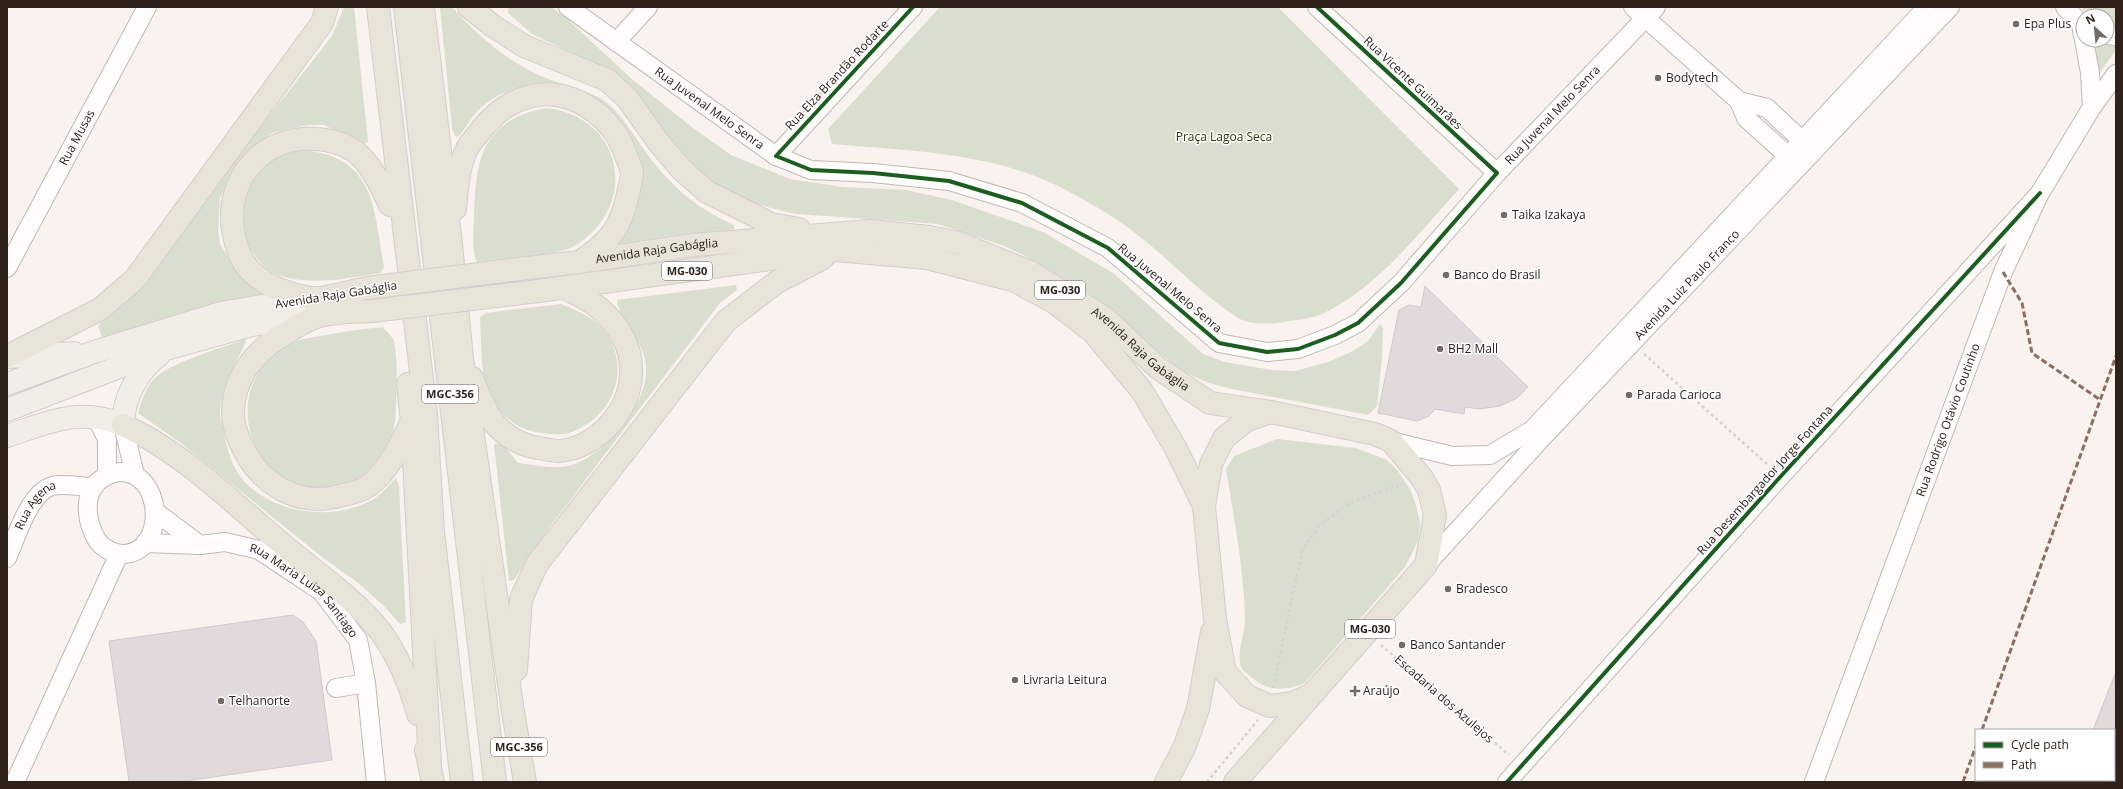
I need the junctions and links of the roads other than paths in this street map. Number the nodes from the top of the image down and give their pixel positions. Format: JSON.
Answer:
{"nodes":[{"id":1,"x":147,"y":7,"type":"edge"},
{"id":2,"x":327,"y":7,"type":"edge"},
{"id":3,"x":366,"y":7,"type":"edge"},
{"id":4,"x":378,"y":7,"type":"edge"},
{"id":5,"x":404,"y":7,"type":"edge"},
{"id":6,"x":423,"y":7,"type":"edge"},
{"id":7,"x":469,"y":7,"type":"edge"},
{"id":8,"x":568,"y":7,"type":"edge"},
{"id":9,"x":648,"y":7,"type":"edge"},
{"id":10,"x":914,"y":7,"type":"edge"},
{"id":11,"x":1317,"y":7,"type":"edge"},
{"id":12,"x":1927,"y":7,"type":"edge"},
{"id":13,"x":1950,"y":7,"type":"edge"},
{"id":14,"x":2065,"y":7,"type":"edge"},
{"id":15,"x":1644,"y":11,"type":"edge"},
{"id":16,"x":489,"y":17,"type":"edge"},
{"id":17,"x":2075,"y":20,"type":"edge"},
{"id":18,"x":616,"y":42,"type":"junction"},
{"id":19,"x":2086,"y":48,"type":"edge"},
{"id":20,"x":2116,"y":74,"type":"edge"},
{"id":21,"x":1739,"y":101,"type":"junction"},
{"id":22,"x":2092,"y":107,"type":"junction"},
{"id":23,"x":1802,"y":140,"type":"junction"},
{"id":24,"x":1787,"y":155,"type":"junction"},
{"id":25,"x":776,"y":156,"type":"junction"},
{"id":26,"x":1808,"y":159,"type":"junction"},
{"id":27,"x":1496,"y":173,"type":"junction"},
{"id":28,"x":2040,"y":193,"type":"junction"},
{"id":29,"x":390,"y":205,"type":"junction"},
{"id":30,"x":822,"y":234,"type":"junction"},
{"id":31,"x":451,"y":244,"type":"junction"},
{"id":32,"x":836,"y":250,"type":"junction"},
{"id":33,"x":579,"y":262,"type":"junction"},
{"id":34,"x":7,"y":268,"type":"edge"},
{"id":35,"x":565,"y":288,"type":"junction"},
{"id":36,"x":317,"y":307,"type":"junction"},
{"id":37,"x":166,"y":349,"type":"junction"},
{"id":38,"x":94,"y":352,"type":"junction"},
{"id":39,"x":8,"y":356,"type":"edge"},
{"id":40,"x":462,"y":359,"type":"junction"},
{"id":41,"x":96,"y":376,"type":"junction"},
{"id":42,"x":7,"y":384,"type":"edge"},
{"id":43,"x":7,"y":410,"type":"edge"},
{"id":44,"x":1271,"y":412,"type":"junction"},
{"id":45,"x":96,"y":417,"type":"junction"},
{"id":46,"x":412,"y":422,"type":"junction"},
{"id":47,"x":123,"y":425,"type":"junction"},
{"id":48,"x":7,"y":430,"type":"edge"},
{"id":49,"x":7,"y":436,"type":"edge"},
{"id":50,"x":1391,"y":441,"type":"junction"},
{"id":51,"x":135,"y":474,"type":"junction"},
{"id":52,"x":107,"y":475,"type":"junction"},
{"id":53,"x":90,"y":494,"type":"junction"},
{"id":54,"x":1204,"y":506,"type":"junction"},
{"id":55,"x":157,"y":514,"type":"junction"},
{"id":56,"x":144,"y":543,"type":"junction"},
{"id":57,"x":200,"y":545,"type":"junction"},
{"id":58,"x":119,"y":554,"type":"junction"},
{"id":59,"x":7,"y":558,"type":"edge"},
{"id":60,"x":1426,"y":565,"type":"junction"},
{"id":61,"x":1214,"y":619,"type":"junction"},
{"id":62,"x":366,"y":683,"type":"junction"},
{"id":63,"x":336,"y":688,"type":"dead end"},
{"id":64,"x":1315,"y":693,"type":"junction"},
{"id":65,"x":513,"y":712,"type":"junction"},
{"id":66,"x":432,"y":773,"type":"edge"},
{"id":67,"x":15,"y":782,"type":"edge"},
{"id":68,"x":373,"y":782,"type":"edge"},
{"id":69,"x":462,"y":782,"type":"edge"},
{"id":70,"x":495,"y":782,"type":"edge"},
{"id":71,"x":525,"y":782,"type":"edge"},
{"id":72,"x":1166,"y":782,"type":"edge"},
{"id":73,"x":1235,"y":782,"type":"edge"},
{"id":74,"x":1507,"y":782,"type":"edge"},
{"id":75,"x":1814,"y":782,"type":"edge"}],
"edges":[{"from":1,"to":34,"type":"street","name":"Rua Musas"},
{"from":2,"to":39,"type":"highway"},
{"from":3,"to":29,"type":"highway","number":"MGC-356"},
{"from":4,"to":69,"type":"highway","number":"MGC-356"},
{"from":5,"to":70,"type":"highway","number":"MGC-356"},
{"from":6,"to":31,"type":"highway","number":"MGC-356"},
{"from":7,"to":16,"type":"highway"},
{"from":8,"to":18,"type":"street","name":"Rua Juvenal Melo Senra"},
{"from":9,"to":18,"type":"street"},
{"from":10,"to":25,"type":"street","name":"Rua Elza Brandão Rodarte"},
{"from":11,"to":27,"type":"street","name":"Rua Vicente Guimarães"},
{"from":12,"to":23,"type":"street","name":"Avenida Luiz Paulo Franco"},
{"from":13,"to":26,"type":"street","name":"Avenida Luiz Paulo Franco"},
{"from":14,"to":17,"type":"street"},
{"from":15,"to":21,"type":"street"},
{"from":15,"to":27,"type":"street","name":"Rua Juvenal Melo Senra"},
{"from":16,"to":30,"type":"highway"},
{"from":18,"to":25,"type":"street","name":"Rua Juvenal Melo Senra"},
{"from":19,"to":22,"type":"street"},
{"from":20,"to":22,"type":"street","name":"Rua Rodrigo Otávio Coutinho"},
{"from":21,"to":23,"type":"street"},
{"from":21,"to":24,"type":"street"},
{"from":22,"to":28,"type":"street","name":"Rua Rodrigo Otávio Coutinho"},
{"from":23,"to":24,"type":"street","name":"Avenida Luiz Paulo Franco"},
{"from":23,"to":26,"type":"street"},
{"from":24,"to":50,"type":"street","name":"Avenida Luiz Paulo Franco"},
{"from":25,"to":27,"type":"street","name":"Rua Juvenal Melo Senra"},
{"from":26,"to":60,"type":"street","name":"Avenida Luiz Paulo Franco"},
{"from":28,"to":74,"type":"street","name":"Rua Desembargador Jorge Fontana"},
{"from":28,"to":75,"type":"street","name":"Rua Rodrigo Otávio Coutinho"},
{"from":29,"to":36,"type":"highway"},
{"from":29,"to":46,"type":"highway","number":"MGC-356"},
{"from":30,"to":33,"type":"highway","name":"Avenida Raja Gabáglia","number":"MG-030"},
{"from":30,"to":44,"type":"highway","name":"Avenida Raja Gabáglia","number":"MG-030"},
{"from":31,"to":33,"type":"highway"},
{"from":31,"to":40,"type":"highway","number":"MGC-356"},
{"from":32,"to":35,"type":"highway","name":"Avenida Raja Gabáglia","number":"MG-030"},
{"from":32,"to":54,"type":"highway","name":"Avenida Raja Gabáglia","number":"MG-030"},
{"from":32,"to":65,"type":"highway"},
{"from":33,"to":36,"type":"highway","name":"Avenida Raja Gabáglia","number":"MG-030","bridge":true},
{"from":35,"to":36,"type":"highway","name":"Avenida Raja Gabáglia","number":"MG-030","bridge":true},
{"from":35,"to":40,"type":"highway"},
{"from":36,"to":37,"type":"main road","name":"Avenida Raja Gabáglia"},
{"from":36,"to":38,"type":"main road","name":"Avenida Raja Gabáglia"},
{"from":36,"to":46,"type":"highway"},
{"from":37,"to":41,"type":"main road","name":"Avenida Raja Gabáglia"},
{"from":37,"to":47,"type":"main road"},
{"from":38,"to":39,"type":"main road"},
{"from":38,"to":42,"type":"main road","name":"Avenida Raja Gabáglia"},
{"from":40,"to":65,"type":"highway","number":"MGC-356"},
{"from":41,"to":43,"type":"main road"},
{"from":41,"to":48,"type":"main road"},
{"from":44,"to":50,"type":"highway","number":"MG-030"},
{"from":44,"to":54,"type":"highway"},
{"from":45,"to":47,"type":"main road"},
{"from":45,"to":49,"type":"main road"},
{"from":45,"to":52,"type":"street"},
{"from":46,"to":66,"type":"highway","number":"MGC-356"},
{"from":47,"to":51,"type":"street"},
{"from":47,"to":66,"type":"highway"},
{"from":50,"to":60,"type":"highway","number":"MG-030"},
{"from":51,"to":52,"type":"street"},
{"from":51,"to":55,"type":"street"},
{"from":52,"to":53,"type":"street"},
{"from":53,"to":58,"type":"street"},
{"from":53,"to":59,"type":"street","name":"Rua Agena"},
{"from":54,"to":61,"type":"highway","number":"MG-030"},
{"from":55,"to":56,"type":"street"},
{"from":55,"to":57,"type":"street"},
{"from":56,"to":57,"type":"street","name":"Rua Maria Luiza Santiago"},
{"from":56,"to":58,"type":"street"},
{"from":57,"to":62,"type":"street","name":"Rua Maria Luiza Santiago"},
{"from":58,"to":67,"type":"street"},
{"from":60,"to":64,"type":"highway","number":"MG-030"},
{"from":61,"to":64,"type":"highway"},
{"from":61,"to":72,"type":"highway","number":"MG-030"},
{"from":62,"to":63,"type":"street"},
{"from":62,"to":68,"type":"street","name":"Rua Maria Luiza Santiago"},
{"from":64,"to":73,"type":"highway","number":"MG-030"},
{"from":65,"to":71,"type":"highway","number":"MGC-356"}]}
